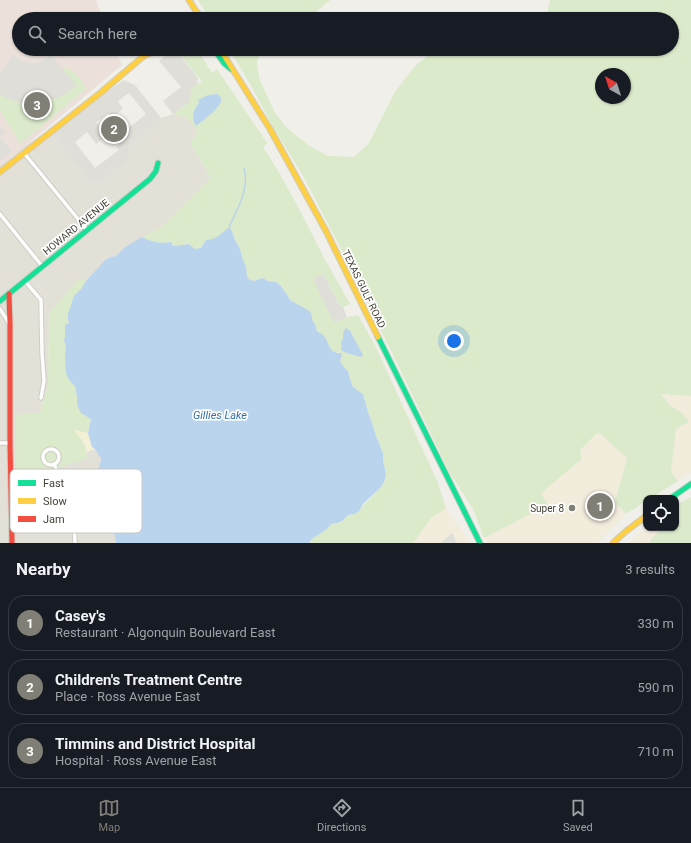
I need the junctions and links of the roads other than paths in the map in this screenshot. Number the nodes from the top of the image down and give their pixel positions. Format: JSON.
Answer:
{"nodes":[{"id":1,"x":189,"y":0,"type":"edge"},
{"id":2,"x":197,"y":12,"type":"edge"},
{"id":3,"x":143,"y":56,"type":"edge"},
{"id":4,"x":219,"y":56,"type":"edge"},
{"id":5,"x":224,"y":56,"type":"edge"},
{"id":6,"x":236,"y":74,"type":"junction"},
{"id":7,"x":24,"y":153,"type":"junction"},
{"id":8,"x":158,"y":163,"type":"dead end"},
{"id":9,"x":0,"y":172,"type":"edge"},
{"id":10,"x":0,"y":214,"type":"edge"},
{"id":11,"x":87,"y":230,"type":"junction"},
{"id":12,"x":42,"y":266,"type":"junction"},
{"id":13,"x":25,"y":281,"type":"junction"},
{"id":14,"x":9,"y":294,"type":"junction"},
{"id":15,"x":0,"y":301,"type":"edge"},
{"id":16,"x":0,"y":309,"type":"edge"},
{"id":17,"x":10,"y":324,"type":"junction"},
{"id":18,"x":41,"y":398,"type":"dead end"},
{"id":19,"x":0,"y":443,"type":"edge"},
{"id":20,"x":10,"y":443,"type":"junction"},
{"id":21,"x":54,"y":464,"type":"junction"},
{"id":22,"x":11,"y":469,"type":"edge"},
{"id":23,"x":56,"y":469,"type":"edge"},
{"id":24,"x":691,"y":484,"type":"edge"},
{"id":25,"x":675,"y":495,"type":"edge"},
{"id":26,"x":643,"y":518,"type":"edge"},
{"id":27,"x":12,"y":533,"type":"edge"},
{"id":28,"x":75,"y":533,"type":"edge"},
{"id":29,"x":12,"y":543,"type":"edge"},
{"id":30,"x":76,"y":543,"type":"edge"},
{"id":31,"x":480,"y":543,"type":"edge"},
{"id":32,"x":613,"y":543,"type":"edge"}],
"edges":[{"from":1,"to":2,"type":"main road"},
{"from":3,"to":7,"type":"main road"},
{"from":4,"to":6,"type":"main road"},
{"from":5,"to":6,"type":"main road","name":"TEXAS GULF ROAD"},
{"from":6,"to":31,"type":"main road","name":"TEXAS GULF ROAD"},
{"from":7,"to":9,"type":"main road"},
{"from":7,"to":11,"type":"street"},
{"from":8,"to":11,"type":"main road","name":"HOWARD AVENUE"},
{"from":10,"to":12,"type":"street"},
{"from":11,"to":12,"type":"main road","name":"HOWARD AVENUE"},
{"from":12,"to":13,"type":"main road","name":"HOWARD AVENUE"},
{"from":13,"to":14,"type":"main road","name":"HOWARD AVENUE"},
{"from":13,"to":18,"type":"street"},
{"from":14,"to":15,"type":"main road","name":"HOWARD AVENUE"},
{"from":14,"to":17,"type":"main road"},
{"from":16,"to":17,"type":"street"},
{"from":17,"to":20,"type":"main road"},
{"from":19,"to":20,"type":"street"},
{"from":20,"to":22,"type":"main road"},
{"from":21,"to":21,"type":"street"},
{"from":21,"to":23,"type":"street"},
{"from":24,"to":25,"type":"main road"},
{"from":26,"to":32,"type":"main road"},
{"from":27,"to":29,"type":"main road"},
{"from":28,"to":30,"type":"street"}]}
